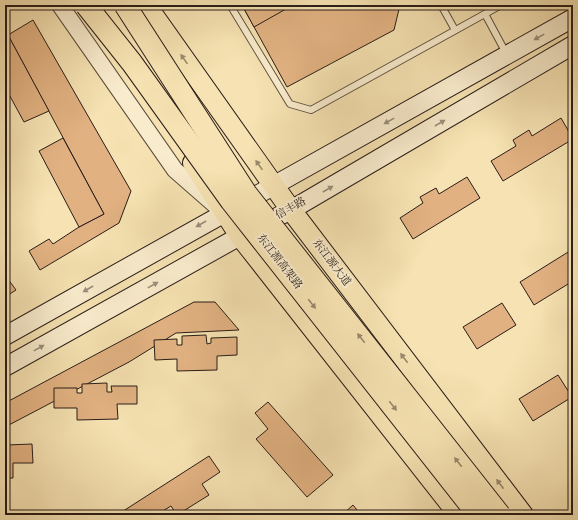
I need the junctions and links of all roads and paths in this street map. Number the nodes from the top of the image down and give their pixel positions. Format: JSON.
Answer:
{"nodes":[{"id":1,"x":60,"y":5,"type":"edge"},
{"id":2,"x":86,"y":5,"type":"edge"},
{"id":3,"x":96,"y":5,"type":"edge"},
{"id":4,"x":125,"y":5,"type":"edge"},
{"id":5,"x":146,"y":5,"type":"edge"},
{"id":6,"x":230,"y":5,"type":"edge"},
{"id":7,"x":441,"y":5,"type":"edge"},
{"id":8,"x":501,"y":5,"type":"edge"},
{"id":9,"x":485,"y":14,"type":"junction"},
{"id":10,"x":573,"y":18,"type":"edge"},
{"id":11,"x":455,"y":30,"type":"junction"},
{"id":12,"x":573,"y":45,"type":"edge"},
{"id":13,"x":508,"y":55,"type":"junction"},
{"id":14,"x":274,"y":186,"type":"junction"},
{"id":15,"x":291,"y":210,"type":"junction"},
{"id":16,"x":223,"y":212,"type":"junction"},
{"id":17,"x":240,"y":236,"type":"junction"},
{"id":18,"x":5,"y":336,"type":"edge"},
{"id":19,"x":5,"y":367,"type":"edge"},
{"id":20,"x":458,"y":515,"type":"edge"},
{"id":21,"x":478,"y":515,"type":"edge"},
{"id":22,"x":500,"y":515,"type":"edge"},
{"id":23,"x":523,"y":515,"type":"edge"}],
"edges":[{"from":1,"to":16,"type":"street"},
{"from":2,"to":21,"type":"highway","name":"东江源高架路","one_way":true,"bridge":true},
{"from":3,"to":16,"type":"main road"},
{"from":22,"to":4,"type":"highway","name":"东江源高架路","one_way":true,"bridge":true},
{"from":14,"to":5,"type":"main road","name":"东江源大道","one_way":true},
{"from":6,"to":11,"type":"lane"},
{"from":7,"to":11,"type":"lane"},
{"from":8,"to":9,"type":"lane"},
{"from":9,"to":11,"type":"lane"},
{"from":9,"to":13,"type":"lane"},
{"from":10,"to":13,"type":"main road","one_way":true},
{"from":15,"to":12,"type":"main road","name":"信丰路","one_way":true},
{"from":13,"to":14,"type":"main road","one_way":true},
{"from":14,"to":15,"type":"main road","name":"东江源大道"},
{"from":14,"to":16,"type":"main road"},
{"from":15,"to":17,"type":"main road","name":"信丰路"},
{"from":23,"to":15,"type":"main road","name":"东江源大道","one_way":true},
{"from":16,"to":17,"type":"main road"},
{"from":16,"to":18,"type":"main road","one_way":true},
{"from":19,"to":17,"type":"main road","name":"信丰路","one_way":true},
{"from":17,"to":20,"type":"main road"}]}
